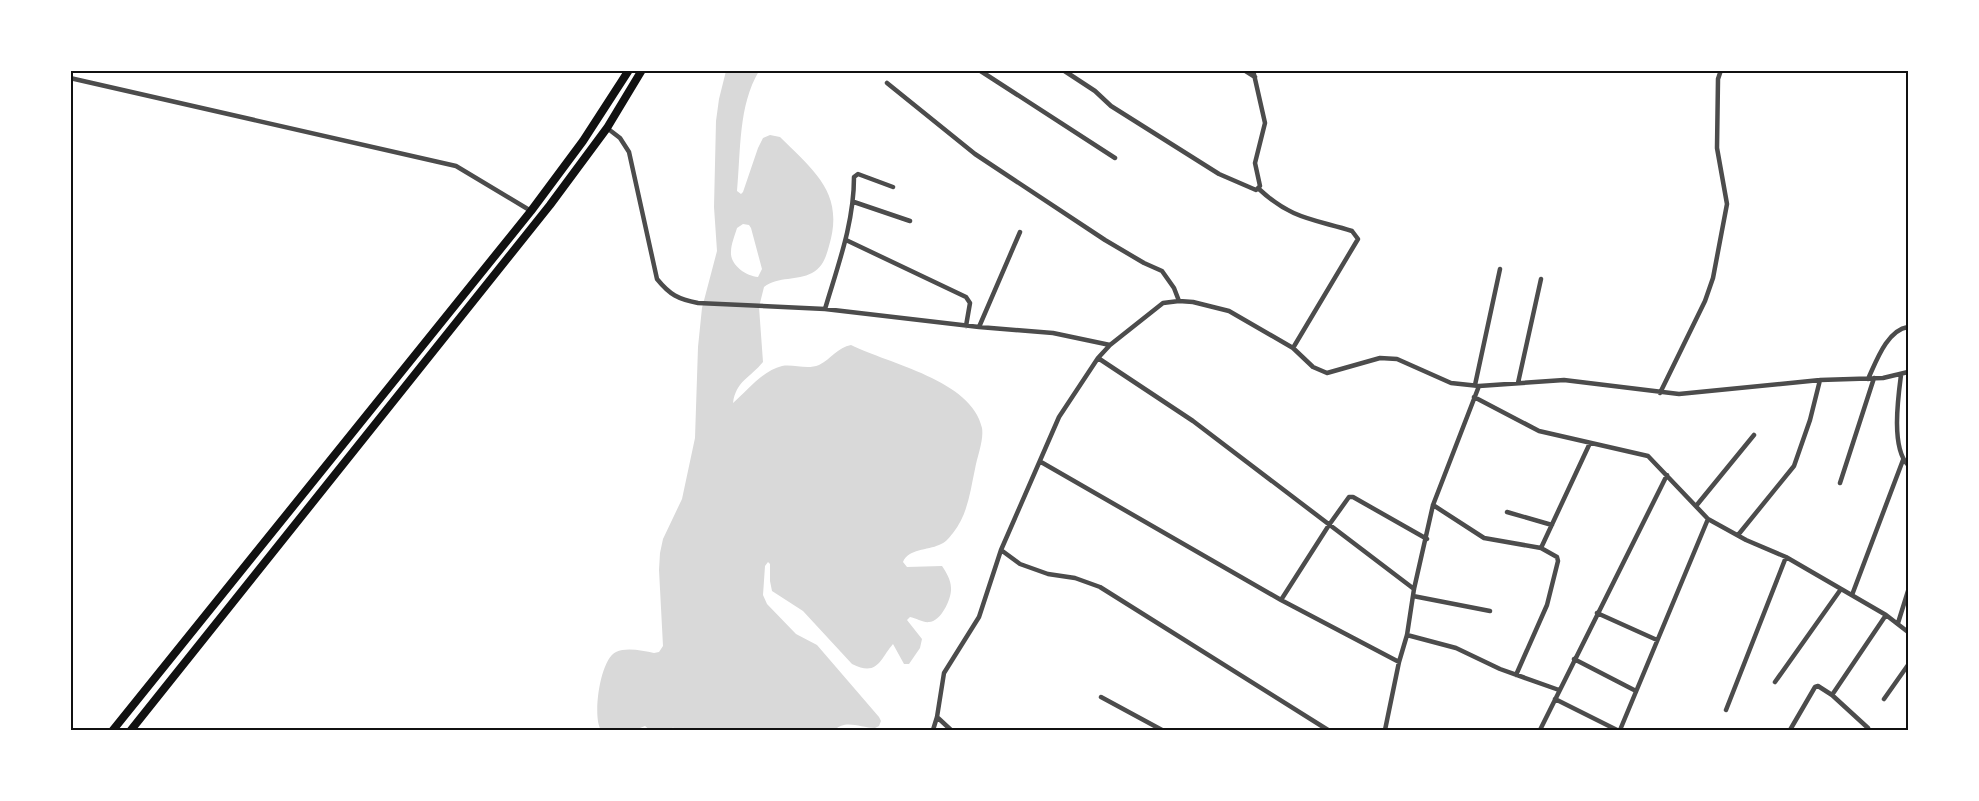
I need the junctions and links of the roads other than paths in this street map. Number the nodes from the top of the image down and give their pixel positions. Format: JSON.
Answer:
{"nodes":[{"id":1,"x":629,"y":70,"type":"edge"},
{"id":2,"x":642,"y":70,"type":"edge"},
{"id":3,"x":979,"y":70,"type":"edge"},
{"id":4,"x":1063,"y":70,"type":"edge"},
{"id":5,"x":1244,"y":70,"type":"edge"},
{"id":6,"x":1253,"y":70,"type":"edge"},
{"id":7,"x":1721,"y":70,"type":"edge"},
{"id":8,"x":1255,"y":77,"type":"junction"},
{"id":9,"x":70,"y":78,"type":"edge"},
{"id":10,"x":887,"y":83,"type":"dead end"},
{"id":11,"x":607,"y":128,"type":"junction"},
{"id":12,"x":583,"y":141,"type":"junction"},
{"id":13,"x":593,"y":148,"type":"junction"},
{"id":14,"x":1115,"y":159,"type":"dead end"},
{"id":15,"x":893,"y":187,"type":"dead end"},
{"id":16,"x":1259,"y":189,"type":"junction"},
{"id":17,"x":541,"y":199,"type":"junction"},
{"id":18,"x":854,"y":202,"type":"junction"},
{"id":19,"x":550,"y":205,"type":"junction"},
{"id":20,"x":531,"y":211,"type":"junction"},
{"id":21,"x":910,"y":221,"type":"dead end"},
{"id":22,"x":1020,"y":232,"type":"dead end"},
{"id":23,"x":512,"y":236,"type":"junction"},
{"id":24,"x":846,"y":240,"type":"junction"},
{"id":25,"x":520,"y":243,"type":"junction"},
{"id":26,"x":1500,"y":269,"type":"dead end"},
{"id":27,"x":1541,"y":279,"type":"dead end"},
{"id":28,"x":1179,"y":301,"type":"junction"},
{"id":29,"x":825,"y":309,"type":"junction"},
{"id":30,"x":966,"y":326,"type":"junction"},
{"id":31,"x":979,"y":327,"type":"junction"},
{"id":32,"x":1908,"y":327,"type":"edge"},
{"id":33,"x":1110,"y":345,"type":"junction"},
{"id":34,"x":1293,"y":348,"type":"junction"},
{"id":35,"x":1098,"y":358,"type":"junction"},
{"id":36,"x":1908,"y":372,"type":"edge"},
{"id":37,"x":1900,"y":375,"type":"junction"},
{"id":38,"x":1871,"y":379,"type":"junction"},
{"id":39,"x":1820,"y":380,"type":"junction"},
{"id":40,"x":1518,"y":383,"type":"junction"},
{"id":41,"x":1477,"y":385,"type":"junction"},
{"id":42,"x":1660,"y":393,"type":"junction"},
{"id":43,"x":1474,"y":397,"type":"junction"},
{"id":44,"x":1754,"y":435,"type":"dead end"},
{"id":45,"x":1590,"y":443,"type":"junction"},
{"id":46,"x":1903,"y":460,"type":"junction"},
{"id":47,"x":1041,"y":462,"type":"junction"},
{"id":48,"x":1908,"y":465,"type":"edge"},
{"id":49,"x":1667,"y":475,"type":"junction"},
{"id":50,"x":1840,"y":483,"type":"dead end"},
{"id":51,"x":1433,"y":506,"type":"junction"},
{"id":52,"x":1696,"y":506,"type":"junction"},
{"id":53,"x":1507,"y":512,"type":"dead end"},
{"id":54,"x":1708,"y":519,"type":"junction"},
{"id":55,"x":1329,"y":525,"type":"junction"},
{"id":56,"x":1552,"y":525,"type":"junction"},
{"id":57,"x":1738,"y":536,"type":"junction"},
{"id":58,"x":1426,"y":539,"type":"junction"},
{"id":59,"x":1541,"y":548,"type":"junction"},
{"id":60,"x":1002,"y":549,"type":"junction"},
{"id":61,"x":1786,"y":557,"type":"junction"},
{"id":62,"x":238,"y":576,"type":"junction"},
{"id":63,"x":248,"y":583,"type":"junction"},
{"id":64,"x":1414,"y":589,"type":"junction"},
{"id":65,"x":1841,"y":589,"type":"junction"},
{"id":66,"x":1908,"y":591,"type":"edge"},
{"id":67,"x":1852,"y":595,"type":"junction"},
{"id":68,"x":1413,"y":596,"type":"junction"},
{"id":69,"x":1281,"y":600,"type":"junction"},
{"id":70,"x":1490,"y":610,"type":"dead end"},
{"id":71,"x":1598,"y":613,"type":"junction"},
{"id":72,"x":1886,"y":615,"type":"junction"},
{"id":73,"x":1898,"y":623,"type":"junction"},
{"id":74,"x":1908,"y":632,"type":"edge"},
{"id":75,"x":1407,"y":635,"type":"junction"},
{"id":76,"x":1657,"y":640,"type":"junction"},
{"id":77,"x":1574,"y":659,"type":"junction"},
{"id":78,"x":1399,"y":662,"type":"junction"},
{"id":79,"x":1908,"y":665,"type":"edge"},
{"id":80,"x":1516,"y":675,"type":"junction"},
{"id":81,"x":1775,"y":682,"type":"dead end"},
{"id":82,"x":1559,"y":690,"type":"junction"},
{"id":83,"x":1636,"y":691,"type":"junction"},
{"id":84,"x":1832,"y":695,"type":"junction"},
{"id":85,"x":1101,"y":697,"type":"dead end"},
{"id":86,"x":1555,"y":699,"type":"junction"},
{"id":87,"x":1884,"y":699,"type":"dead end"},
{"id":88,"x":1726,"y":710,"type":"dead end"},
{"id":89,"x":937,"y":717,"type":"junction"},
{"id":90,"x":1868,"y":728,"type":"dead end"},
{"id":91,"x":113,"y":730,"type":"edge"},
{"id":92,"x":131,"y":730,"type":"edge"},
{"id":93,"x":933,"y":730,"type":"edge"},
{"id":94,"x":951,"y":730,"type":"edge"},
{"id":95,"x":1162,"y":730,"type":"edge"},
{"id":96,"x":1328,"y":730,"type":"edge"},
{"id":97,"x":1385,"y":730,"type":"edge"},
{"id":98,"x":1540,"y":730,"type":"edge"},
{"id":99,"x":1618,"y":730,"type":"edge"},
{"id":100,"x":1790,"y":730,"type":"edge"}],
"edges":[{"from":1,"to":12,"type":"highway"},
{"from":2,"to":11,"type":"highway"},
{"from":3,"to":14,"type":"street"},
{"from":4,"to":16,"type":"street"},
{"from":5,"to":8,"type":"street"},
{"from":6,"to":8,"type":"street"},
{"from":7,"to":42,"type":"street"},
{"from":8,"to":16,"type":"street"},
{"from":9,"to":20,"type":"street"},
{"from":10,"to":28,"type":"street"},
{"from":11,"to":13,"type":"highway"},
{"from":11,"to":29,"type":"street"},
{"from":12,"to":13,"type":"highway"},
{"from":12,"to":17,"type":"highway"},
{"from":13,"to":19,"type":"highway"},
{"from":15,"to":18,"type":"street"},
{"from":16,"to":34,"type":"street"},
{"from":17,"to":19,"type":"highway"},
{"from":17,"to":20,"type":"highway"},
{"from":18,"to":21,"type":"street"},
{"from":18,"to":24,"type":"street"},
{"from":19,"to":25,"type":"highway"},
{"from":20,"to":23,"type":"highway"},
{"from":22,"to":31,"type":"street"},
{"from":23,"to":25,"type":"highway"},
{"from":23,"to":62,"type":"highway"},
{"from":24,"to":29,"type":"street"},
{"from":24,"to":30,"type":"street"},
{"from":25,"to":63,"type":"highway"},
{"from":26,"to":41,"type":"street"},
{"from":27,"to":40,"type":"street"},
{"from":28,"to":33,"type":"street"},
{"from":28,"to":34,"type":"street"},
{"from":29,"to":30,"type":"street"},
{"from":30,"to":31,"type":"street"},
{"from":31,"to":33,"type":"street"},
{"from":32,"to":38,"type":"street"},
{"from":33,"to":35,"type":"street"},
{"from":34,"to":41,"type":"street"},
{"from":35,"to":47,"type":"street"},
{"from":35,"to":55,"type":"street"},
{"from":36,"to":37,"type":"street"},
{"from":37,"to":38,"type":"street"},
{"from":37,"to":46,"type":"street"},
{"from":38,"to":39,"type":"street"},
{"from":38,"to":50,"type":"street"},
{"from":39,"to":42,"type":"street"},
{"from":39,"to":57,"type":"street"},
{"from":40,"to":41,"type":"street"},
{"from":40,"to":42,"type":"street"},
{"from":41,"to":43,"type":"street"},
{"from":43,"to":45,"type":"street"},
{"from":43,"to":51,"type":"street"},
{"from":44,"to":52,"type":"street"},
{"from":45,"to":49,"type":"street"},
{"from":45,"to":56,"type":"street"},
{"from":46,"to":48,"type":"street"},
{"from":46,"to":67,"type":"street"},
{"from":47,"to":60,"type":"street"},
{"from":47,"to":69,"type":"street"},
{"from":49,"to":52,"type":"street"},
{"from":49,"to":71,"type":"street"},
{"from":51,"to":58,"type":"street"},
{"from":51,"to":59,"type":"street"},
{"from":52,"to":54,"type":"street"},
{"from":53,"to":56,"type":"street"},
{"from":54,"to":57,"type":"street"},
{"from":54,"to":76,"type":"street"},
{"from":55,"to":58,"type":"street"},
{"from":55,"to":64,"type":"street"},
{"from":55,"to":69,"type":"street"},
{"from":56,"to":59,"type":"street"},
{"from":57,"to":61,"type":"street"},
{"from":58,"to":64,"type":"street"},
{"from":59,"to":80,"type":"street"},
{"from":60,"to":89,"type":"street"},
{"from":60,"to":96,"type":"street"},
{"from":61,"to":65,"type":"street"},
{"from":61,"to":88,"type":"street"},
{"from":62,"to":63,"type":"highway"},
{"from":62,"to":91,"type":"highway"},
{"from":63,"to":92,"type":"highway"},
{"from":64,"to":68,"type":"street"},
{"from":65,"to":67,"type":"street"},
{"from":65,"to":81,"type":"street"},
{"from":66,"to":73,"type":"street"},
{"from":67,"to":72,"type":"street"},
{"from":68,"to":70,"type":"street"},
{"from":68,"to":75,"type":"street"},
{"from":69,"to":78,"type":"street"},
{"from":71,"to":76,"type":"street"},
{"from":71,"to":77,"type":"street"},
{"from":72,"to":73,"type":"street"},
{"from":72,"to":84,"type":"street"},
{"from":73,"to":74,"type":"street"},
{"from":75,"to":78,"type":"street"},
{"from":75,"to":80,"type":"street"},
{"from":76,"to":83,"type":"street"},
{"from":77,"to":82,"type":"street"},
{"from":77,"to":83,"type":"street"},
{"from":78,"to":97,"type":"street"},
{"from":79,"to":87,"type":"street"},
{"from":80,"to":82,"type":"street"},
{"from":82,"to":86,"type":"street"},
{"from":83,"to":99,"type":"street"},
{"from":84,"to":90,"type":"street"},
{"from":84,"to":100,"type":"street"},
{"from":85,"to":95,"type":"street"},
{"from":86,"to":98,"type":"street"},
{"from":86,"to":99,"type":"street"},
{"from":89,"to":93,"type":"street"},
{"from":89,"to":94,"type":"street"}]}
